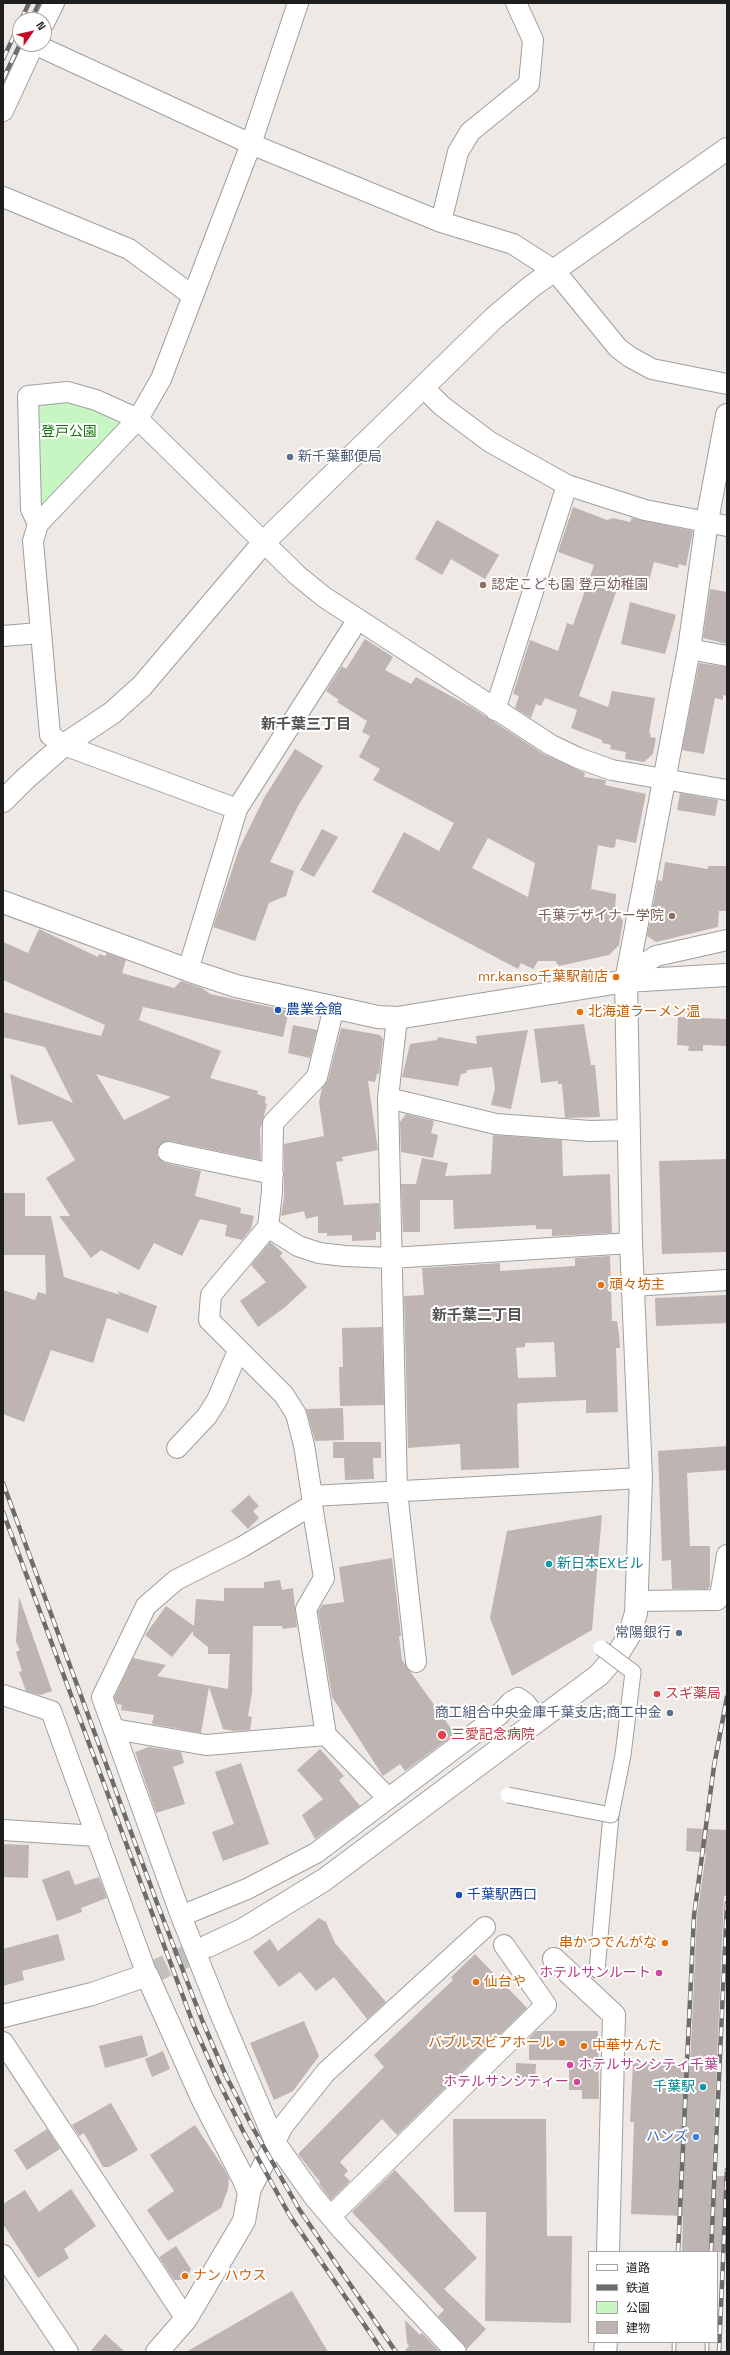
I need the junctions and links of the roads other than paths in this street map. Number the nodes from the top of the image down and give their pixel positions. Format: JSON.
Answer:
{"nodes":[{"id":1,"x":54,"y":3,"type":"edge"},
{"id":2,"x":298,"y":3,"type":"edge"},
{"id":3,"x":516,"y":3,"type":"edge"},
{"id":4,"x":50,"y":12,"type":"edge"},
{"id":5,"x":30,"y":52,"type":"edge"},
{"id":6,"x":51,"y":52,"type":"edge"},
{"id":7,"x":3,"y":111,"type":"edge"},
{"id":8,"x":251,"y":144,"type":"junction"},
{"id":9,"x":727,"y":149,"type":"edge"},
{"id":10,"x":3,"y":197,"type":"edge"},
{"id":11,"x":441,"y":222,"type":"junction"},
{"id":12,"x":555,"y":271,"type":"junction"},
{"id":13,"x":193,"y":296,"type":"junction"},
{"id":14,"x":727,"y":384,"type":"edge"},
{"id":15,"x":423,"y":387,"type":"junction"},
{"id":16,"x":727,"y":415,"type":"edge"},
{"id":17,"x":138,"y":419,"type":"junction"},
{"id":18,"x":567,"y":485,"type":"junction"},
{"id":19,"x":38,"y":524,"type":"junction"},
{"id":20,"x":717,"y":524,"type":"edge"},
{"id":21,"x":264,"y":542,"type":"junction"},
{"id":22,"x":358,"y":619,"type":"junction"},
{"id":23,"x":40,"y":633,"type":"junction"},
{"id":24,"x":3,"y":636,"type":"edge"},
{"id":25,"x":688,"y":649,"type":"junction"},
{"id":26,"x":727,"y":656,"type":"edge"},
{"id":27,"x":495,"y":710,"type":"junction"},
{"id":28,"x":64,"y":745,"type":"junction"},
{"id":29,"x":665,"y":778,"type":"junction"},
{"id":30,"x":727,"y":790,"type":"edge"},
{"id":31,"x":3,"y":801,"type":"edge"},
{"id":32,"x":237,"y":809,"type":"junction"},
{"id":33,"x":3,"y":902,"type":"edge"},
{"id":34,"x":727,"y":940,"type":"edge"},
{"id":35,"x":188,"y":970,"type":"junction"},
{"id":36,"x":727,"y":975,"type":"edge"},
{"id":37,"x":626,"y":981,"type":"junction"},
{"id":38,"x":334,"y":1007,"type":"junction"},
{"id":39,"x":397,"y":1018,"type":"junction"},
{"id":40,"x":388,"y":1098,"type":"junction"},
{"id":41,"x":629,"y":1130,"type":"junction"},
{"id":42,"x":168,"y":1152,"type":"dead end"},
{"id":43,"x":273,"y":1174,"type":"junction"},
{"id":44,"x":268,"y":1227,"type":"junction"},
{"id":45,"x":631,"y":1243,"type":"junction"},
{"id":46,"x":391,"y":1258,"type":"junction"},
{"id":47,"x":727,"y":1280,"type":"edge"},
{"id":48,"x":633,"y":1286,"type":"junction"},
{"id":49,"x":238,"y":1351,"type":"junction"},
{"id":50,"x":177,"y":1448,"type":"dead end"},
{"id":51,"x":641,"y":1478,"type":"junction"},
{"id":52,"x":397,"y":1491,"type":"junction"},
{"id":53,"x":312,"y":1500,"type":"junction"},
{"id":54,"x":727,"y":1554,"type":"edge"},
{"id":55,"x":636,"y":1601,"type":"junction"},
{"id":56,"x":601,"y":1648,"type":"dead end"},
{"id":57,"x":416,"y":1662,"type":"dead end"},
{"id":58,"x":3,"y":1695,"type":"edge"},
{"id":59,"x":539,"y":1720,"type":"junction"},
{"id":60,"x":114,"y":1729,"type":"junction"},
{"id":61,"x":326,"y":1734,"type":"junction"},
{"id":62,"x":508,"y":1795,"type":"dead end"},
{"id":63,"x":388,"y":1798,"type":"junction"},
{"id":64,"x":611,"y":1815,"type":"junction"},
{"id":65,"x":3,"y":1830,"type":"edge"},
{"id":66,"x":97,"y":1836,"type":"junction"},
{"id":67,"x":181,"y":1916,"type":"junction"},
{"id":68,"x":485,"y":1927,"type":"dead end"},
{"id":69,"x":504,"y":1945,"type":"dead end"},
{"id":70,"x":208,"y":1946,"type":"tunnel mouth"},
{"id":71,"x":554,"y":1959,"type":"dead end"},
{"id":72,"x":597,"y":1970,"type":"dead end"},
{"id":73,"x":147,"y":1975,"type":"junction"},
{"id":74,"x":3,"y":2016,"type":"edge"},
{"id":75,"x":3,"y":2042,"type":"edge"},
{"id":76,"x":275,"y":2142,"type":"junction"},
{"id":77,"x":249,"y":2193,"type":"junction"},
{"id":78,"x":330,"y":2216,"type":"junction"},
{"id":79,"x":608,"y":2251,"type":"edge"},
{"id":80,"x":3,"y":2255,"type":"edge"},
{"id":81,"x":186,"y":2320,"type":"junction"},
{"id":82,"x":68,"y":2352,"type":"edge"},
{"id":83,"x":157,"y":2352,"type":"edge"},
{"id":84,"x":456,"y":2352,"type":"edge"}],
"edges":[{"from":1,"to":4,"type":"street"},
{"from":2,"to":8,"type":"street"},
{"from":3,"to":11,"type":"street"},
{"from":5,"to":7,"type":"street"},
{"from":6,"to":8,"type":"street"},
{"from":8,"to":11,"type":"street"},
{"from":8,"to":13,"type":"street"},
{"from":9,"to":12,"type":"street"},
{"from":10,"to":13,"type":"street"},
{"from":11,"to":12,"type":"street"},
{"from":12,"to":14,"type":"street"},
{"from":12,"to":15,"type":"street"},
{"from":13,"to":17,"type":"street"},
{"from":15,"to":18,"type":"street"},
{"from":15,"to":21,"type":"street"},
{"from":16,"to":20,"type":"street"},
{"from":17,"to":19,"type":"street"},
{"from":17,"to":19,"type":"street"},
{"from":17,"to":21,"type":"street"},
{"from":18,"to":20,"type":"street"},
{"from":18,"to":27,"type":"street"},
{"from":19,"to":23,"type":"street"},
{"from":20,"to":25,"type":"street"},
{"from":21,"to":22,"type":"street"},
{"from":21,"to":28,"type":"street"},
{"from":22,"to":27,"type":"street"},
{"from":22,"to":32,"type":"street"},
{"from":23,"to":24,"type":"street"},
{"from":23,"to":28,"type":"street"},
{"from":25,"to":26,"type":"street"},
{"from":25,"to":29,"type":"street"},
{"from":27,"to":29,"type":"street"},
{"from":28,"to":31,"type":"street"},
{"from":28,"to":32,"type":"street"},
{"from":29,"to":30,"type":"street"},
{"from":29,"to":37,"type":"street"},
{"from":32,"to":35,"type":"street"},
{"from":33,"to":35,"type":"street"},
{"from":34,"to":37,"type":"street"},
{"from":35,"to":38,"type":"street"},
{"from":36,"to":37,"type":"street"},
{"from":37,"to":39,"type":"street"},
{"from":37,"to":41,"type":"street"},
{"from":38,"to":39,"type":"street"},
{"from":38,"to":43,"type":"street"},
{"from":39,"to":40,"type":"street"},
{"from":40,"to":41,"type":"street"},
{"from":40,"to":46,"type":"street"},
{"from":41,"to":45,"type":"street"},
{"from":42,"to":43,"type":"street"},
{"from":43,"to":44,"type":"street"},
{"from":44,"to":46,"type":"street"},
{"from":44,"to":49,"type":"street"},
{"from":45,"to":46,"type":"street"},
{"from":45,"to":48,"type":"street"},
{"from":46,"to":52,"type":"street"},
{"from":47,"to":48,"type":"street"},
{"from":48,"to":51,"type":"street"},
{"from":49,"to":50,"type":"street"},
{"from":49,"to":53,"type":"street"},
{"from":51,"to":52,"type":"street"},
{"from":51,"to":55,"type":"street"},
{"from":52,"to":53,"type":"street"},
{"from":52,"to":57,"type":"street"},
{"from":53,"to":60,"type":"street"},
{"from":53,"to":61,"type":"street"},
{"from":54,"to":55,"type":"street"},
{"from":55,"to":59,"type":"street"},
{"from":56,"to":64,"type":"street","bridge":true},
{"from":58,"to":66,"type":"street"},
{"from":59,"to":63,"type":"street"},
{"from":59,"to":70,"type":"street"},
{"from":60,"to":61,"type":"street"},
{"from":60,"to":67,"type":"street"},
{"from":61,"to":63,"type":"street"},
{"from":62,"to":64,"type":"street","bridge":true},
{"from":63,"to":67,"type":"street"},
{"from":64,"to":72,"type":"street"},
{"from":65,"to":66,"type":"street"},
{"from":66,"to":73,"type":"street"},
{"from":67,"to":76,"type":"street"},
{"from":68,"to":76,"type":"street"},
{"from":69,"to":78,"type":"street"},
{"from":71,"to":79,"type":"street"},
{"from":73,"to":74,"type":"street"},
{"from":73,"to":77,"type":"street"},
{"from":75,"to":81,"type":"street"},
{"from":76,"to":77,"type":"street"},
{"from":76,"to":78,"type":"street"},
{"from":77,"to":81,"type":"street"},
{"from":78,"to":84,"type":"street"},
{"from":80,"to":82,"type":"street"},
{"from":81,"to":83,"type":"street"}]}
